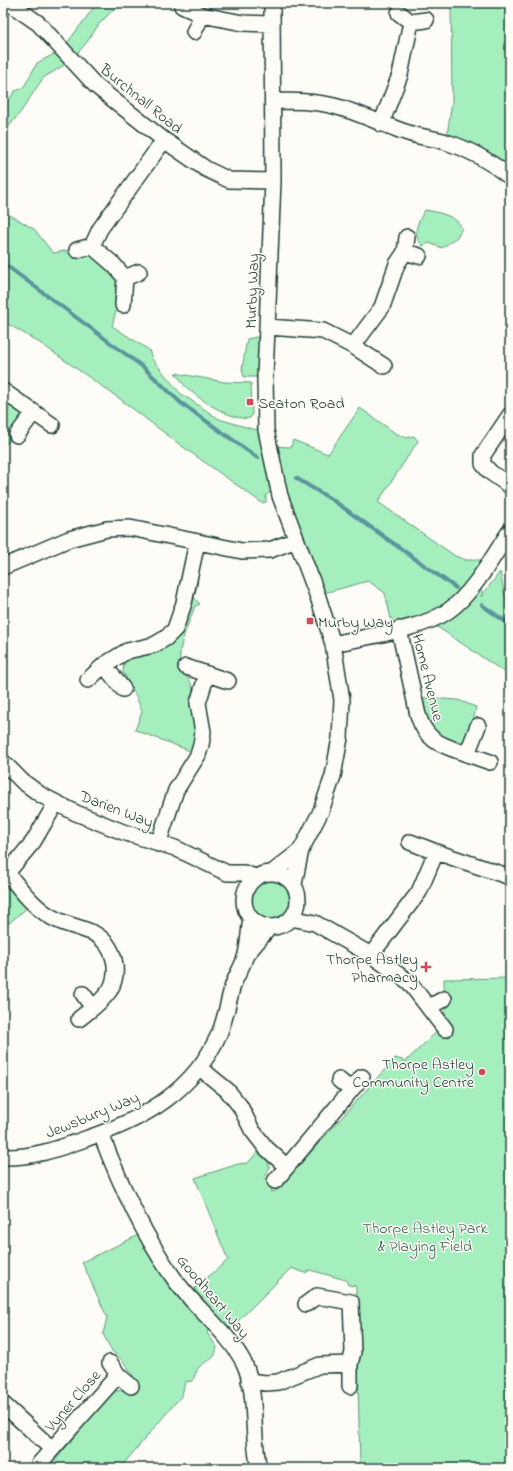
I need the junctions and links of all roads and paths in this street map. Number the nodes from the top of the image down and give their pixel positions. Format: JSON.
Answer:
{"nodes":[{"id":1,"x":9,"y":3,"type":"edge"},
{"id":2,"x":272,"y":3,"type":"edge"},
{"id":3,"x":182,"y":6,"type":"dead end"},
{"id":4,"x":202,"y":16,"type":"junction"},
{"id":5,"x":426,"y":20,"type":"dead end"},
{"id":6,"x":271,"y":24,"type":"junction"},
{"id":7,"x":194,"y":32,"type":"dead end"},
{"id":8,"x":273,"y":101,"type":"junction"},
{"id":9,"x":381,"y":124,"type":"junction"},
{"id":10,"x":164,"y":140,"type":"junction"},
{"id":11,"x":508,"y":170,"type":"edge"},
{"id":12,"x":273,"y":181,"type":"junction"},
{"id":13,"x":407,"y":237,"type":"dead end"},
{"id":14,"x":92,"y":246,"type":"junction"},
{"id":15,"x":77,"y":250,"type":"dead end"},
{"id":16,"x":139,"y":272,"type":"dead end"},
{"id":17,"x":125,"y":278,"type":"junction"},
{"id":18,"x":123,"y":305,"type":"dead end"},
{"id":19,"x":268,"y":327,"type":"junction"},
{"id":20,"x":353,"y":346,"type":"junction"},
{"id":21,"x":384,"y":366,"type":"dead end"},
{"id":22,"x":3,"y":391,"type":"edge"},
{"id":23,"x":34,"y":412,"type":"junction"},
{"id":24,"x":510,"y":415,"type":"edge"},
{"id":25,"x":52,"y":425,"type":"dead end"},
{"id":26,"x":17,"y":435,"type":"dead end"},
{"id":27,"x":510,"y":486,"type":"edge"},
{"id":28,"x":510,"y":531,"type":"edge"},
{"id":29,"x":296,"y":540,"type":"junction"},
{"id":30,"x":197,"y":542,"type":"junction"},
{"id":31,"x":3,"y":567,"type":"edge"},
{"id":32,"x":399,"y":629,"type":"junction"},
{"id":33,"x":333,"y":644,"type":"junction"},
{"id":34,"x":104,"y":665,"type":"junction"},
{"id":35,"x":186,"y":667,"type":"dead end"},
{"id":36,"x":207,"y":674,"type":"junction"},
{"id":37,"x":88,"y":680,"type":"dead end"},
{"id":38,"x":228,"y":681,"type":"dead end"},
{"id":39,"x":123,"y":689,"type":"dead end"},
{"id":40,"x":478,"y":726,"type":"dead end"},
{"id":41,"x":467,"y":754,"type":"junction"},
{"id":42,"x":3,"y":762,"type":"edge"},
{"id":43,"x":490,"y":762,"type":"dead end"},
{"id":44,"x":56,"y":803,"type":"junction"},
{"id":45,"x":410,"y":842,"type":"dead end"},
{"id":46,"x":158,"y":844,"type":"junction"},
{"id":47,"x":301,"y":850,"type":"junction"},
{"id":48,"x":436,"y":852,"type":"junction"},
{"id":49,"x":273,"y":872,"type":"junction"},
{"id":50,"x":227,"y":873,"type":"junction"},
{"id":51,"x":5,"y":874,"type":"edge"},
{"id":52,"x":255,"y":877,"type":"junction"},
{"id":53,"x":510,"y":877,"type":"edge"},
{"id":54,"x":294,"y":884,"type":"junction"},
{"id":55,"x":244,"y":898,"type":"junction"},
{"id":56,"x":298,"y":901,"type":"junction"},
{"id":57,"x":251,"y":918,"type":"junction"},
{"id":58,"x":291,"y":918,"type":"junction"},
{"id":59,"x":315,"y":923,"type":"junction"},
{"id":60,"x":269,"y":928,"type":"junction"},
{"id":61,"x":246,"y":954,"type":"junction"},
{"id":62,"x":371,"y":955,"type":"junction"},
{"id":63,"x":83,"y":994,"type":"dead end"},
{"id":64,"x":444,"y":999,"type":"dead end"},
{"id":65,"x":429,"y":1007,"type":"junction"},
{"id":66,"x":93,"y":1008,"type":"junction"},
{"id":67,"x":79,"y":1019,"type":"dead end"},
{"id":68,"x":445,"y":1029,"type":"dead end"},
{"id":69,"x":200,"y":1068,"type":"junction"},
{"id":70,"x":362,"y":1077,"type":"dead end"},
{"id":71,"x":339,"y":1080,"type":"dead end"},
{"id":72,"x":351,"y":1090,"type":"junction"},
{"id":73,"x":101,"y":1134,"type":"junction"},
{"id":74,"x":3,"y":1157,"type":"edge"},
{"id":75,"x":287,"y":1167,"type":"junction"},
{"id":76,"x":275,"y":1181,"type":"dead end"},
{"id":77,"x":306,"y":1304,"type":"dead end"},
{"id":78,"x":350,"y":1364,"type":"junction"},
{"id":79,"x":249,"y":1381,"type":"junction"},
{"id":80,"x":131,"y":1386,"type":"dead end"},
{"id":81,"x":350,"y":1386,"type":"dead end"},
{"id":82,"x":3,"y":1404,"type":"edge"},
{"id":83,"x":52,"y":1449,"type":"junction"},
{"id":84,"x":39,"y":1464,"type":"dead end"},
{"id":85,"x":256,"y":1467,"type":"edge"}],
"edges":[{"from":1,"to":10,"type":"street","name":"Burchnall Road"},
{"from":2,"to":6,"type":"street","name":"Murby Way"},
{"from":3,"to":4,"type":"street"},
{"from":4,"to":6,"type":"street"},
{"from":4,"to":7,"type":"street"},
{"from":5,"to":9,"type":"street"},
{"from":6,"to":8,"type":"street","name":"Murby Way"},
{"from":8,"to":9,"type":"street"},
{"from":8,"to":12,"type":"street","name":"Murby Way"},
{"from":9,"to":11,"type":"street"},
{"from":10,"to":12,"type":"street","name":"Burchnall Road"},
{"from":10,"to":14,"type":"street"},
{"from":12,"to":19,"type":"street","name":"Murby Way"},
{"from":13,"to":20,"type":"street"},
{"from":14,"to":15,"type":"street"},
{"from":14,"to":17,"type":"street"},
{"from":16,"to":17,"type":"street"},
{"from":17,"to":18,"type":"street"},
{"from":19,"to":20,"type":"street"},
{"from":19,"to":29,"type":"street","name":"Murby Way"},
{"from":20,"to":21,"type":"street"},
{"from":22,"to":23,"type":"street"},
{"from":23,"to":25,"type":"street"},
{"from":23,"to":26,"type":"street"},
{"from":24,"to":27,"type":"street"},
{"from":28,"to":32,"type":"street"},
{"from":29,"to":30,"type":"street"},
{"from":29,"to":33,"type":"street","name":"Murby Way"},
{"from":30,"to":31,"type":"street"},
{"from":30,"to":34,"type":"street"},
{"from":32,"to":33,"type":"street"},
{"from":32,"to":41,"type":"street","name":"Home Avenue"},
{"from":33,"to":47,"type":"street","name":"Murby Way"},
{"from":34,"to":37,"type":"street"},
{"from":34,"to":39,"type":"street"},
{"from":35,"to":36,"type":"street"},
{"from":36,"to":38,"type":"street"},
{"from":36,"to":46,"type":"street"},
{"from":40,"to":41,"type":"street"},
{"from":41,"to":43,"type":"street","name":"Home Avenue"},
{"from":42,"to":44,"type":"street","name":"Darien Way"},
{"from":44,"to":46,"type":"street","name":"Darien Way"},
{"from":44,"to":51,"type":"street"},
{"from":45,"to":48,"type":"street"},
{"from":46,"to":50,"type":"street","name":"Darien Way"},
{"from":47,"to":49,"type":"street","name":"Murby Way"},
{"from":47,"to":54,"type":"street","name":"Murby Way"},
{"from":48,"to":53,"type":"street"},
{"from":48,"to":62,"type":"street"},
{"from":49,"to":52,"type":"street"},
{"from":49,"to":54,"type":"street"},
{"from":50,"to":52,"type":"street","name":"Darien Way"},
{"from":50,"to":55,"type":"street","name":"Darien Way"},
{"from":51,"to":66,"type":"street"},
{"from":52,"to":55,"type":"street"},
{"from":54,"to":56,"type":"street"},
{"from":55,"to":57,"type":"street"},
{"from":56,"to":58,"type":"street"},
{"from":56,"to":59,"type":"street"},
{"from":57,"to":60,"type":"street"},
{"from":57,"to":61,"type":"street","name":"Jewsbury Way"},
{"from":58,"to":59,"type":"street"},
{"from":58,"to":60,"type":"street"},
{"from":59,"to":62,"type":"street"},
{"from":60,"to":61,"type":"street","name":"Jewsbury Way"},
{"from":61,"to":69,"type":"street","name":"Jewsbury Way"},
{"from":62,"to":65,"type":"street"},
{"from":63,"to":66,"type":"street"},
{"from":64,"to":65,"type":"street"},
{"from":65,"to":68,"type":"street"},
{"from":66,"to":67,"type":"street"},
{"from":69,"to":73,"type":"street","name":"Jewsbury Way"},
{"from":69,"to":75,"type":"street"},
{"from":70,"to":72,"type":"street"},
{"from":71,"to":72,"type":"street"},
{"from":72,"to":75,"type":"street"},
{"from":73,"to":74,"type":"street","name":"Jewsbury Way"},
{"from":73,"to":79,"type":"street","name":"Goodheart Way"},
{"from":75,"to":76,"type":"street"},
{"from":77,"to":78,"type":"street"},
{"from":78,"to":79,"type":"street"},
{"from":78,"to":81,"type":"street"},
{"from":79,"to":85,"type":"street","name":"Goodheart Way"},
{"from":80,"to":83,"type":"street","name":"Vyner Close"},
{"from":82,"to":83,"type":"street","name":"Vyner Close"},
{"from":83,"to":84,"type":"street","name":"Vyner Close"}]}
